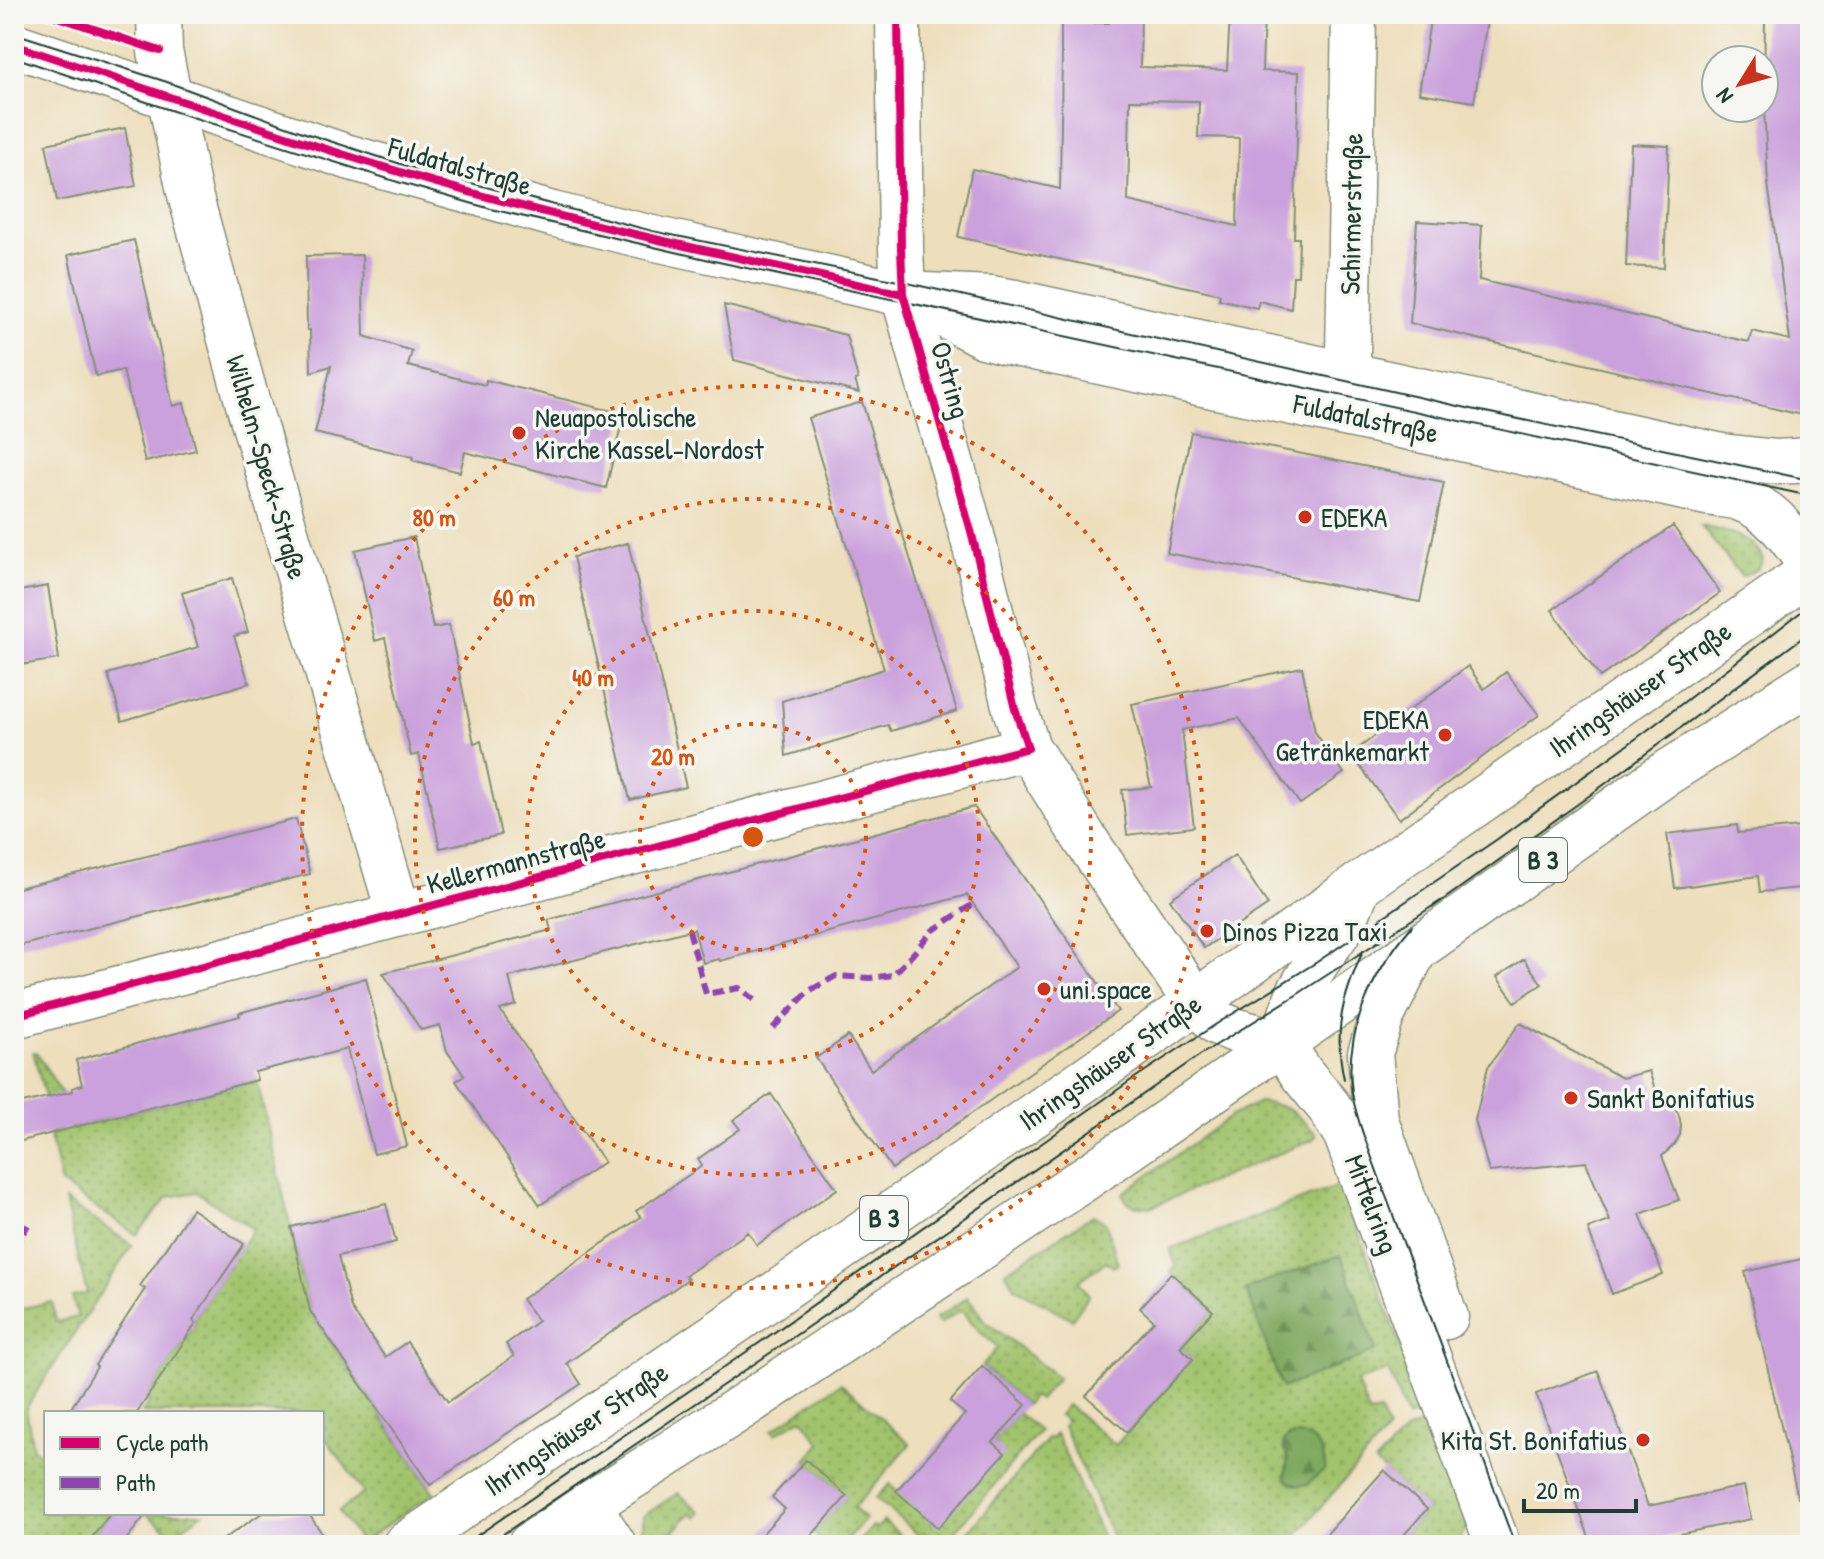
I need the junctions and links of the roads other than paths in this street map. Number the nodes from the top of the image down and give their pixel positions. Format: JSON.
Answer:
{"nodes":[{"id":1,"x":159,"y":14,"type":"edge"},
{"id":2,"x":898,"y":14,"type":"edge"},
{"id":3,"x":1354,"y":14,"type":"edge"},
{"id":4,"x":14,"y":45,"type":"edge"},
{"id":5,"x":170,"y":96,"type":"junction"},
{"id":6,"x":903,"y":294,"type":"junction"},
{"id":7,"x":1348,"y":395,"type":"junction"},
{"id":8,"x":1810,"y":460,"type":"edge"},
{"id":9,"x":1810,"y":565,"type":"edge"},
{"id":10,"x":1810,"y":572,"type":"edge"},
{"id":11,"x":1810,"y":682,"type":"edge"},
{"id":12,"x":1028,"y":748,"type":"junction"},
{"id":13,"x":1359,"y":885,"type":"junction"},
{"id":14,"x":399,"y":914,"type":"junction"},
{"id":15,"x":1415,"y":950,"type":"junction"},
{"id":16,"x":1196,"y":1003,"type":"junction"},
{"id":17,"x":14,"y":1016,"type":"edge"},
{"id":18,"x":1281,"y":1043,"type":"junction"},
{"id":19,"x":588,"y":1505,"type":"junction"},
{"id":20,"x":405,"y":1545,"type":"edge"},
{"id":21,"x":530,"y":1545,"type":"edge"},
{"id":22,"x":614,"y":1545,"type":"edge"},
{"id":23,"x":1498,"y":1545,"type":"edge"},
{"id":24,"x":1529,"y":1545,"type":"edge"}],
"edges":[{"from":1,"to":5,"type":"main road","name":"Wilhelm-Speck-Straße"},
{"from":2,"to":6,"type":"main road","name":"Ostring"},
{"from":3,"to":7,"type":"main road","name":"Schirmerstraße"},
{"from":4,"to":5,"type":"main road","name":"Fuldatalstraße"},
{"from":5,"to":6,"type":"main road","name":"Fuldatalstraße"},
{"from":5,"to":14,"type":"main road","name":"Wilhelm-Speck-Straße"},
{"from":6,"to":7,"type":"main road","name":"Fuldatalstraße"},
{"from":6,"to":12,"type":"main road","name":"Ostring"},
{"from":7,"to":8,"type":"main road","name":"Fuldatalstraße"},
{"from":7,"to":9,"type":"main road","name":"Fuldatalstraße"},
{"from":10,"to":13,"type":"main road","name":"Ihringshäuser Straße","number":"B 3"},
{"from":11,"to":15,"type":"main road","number":"B 3"},
{"from":12,"to":14,"type":"main road","name":"Kellermannstraße"},
{"from":12,"to":16,"type":"main road","name":"Ostring"},
{"from":13,"to":16,"type":"main road","name":"Ihringshäuser Straße","number":"B 3"},
{"from":13,"to":18,"type":"main road"},
{"from":14,"to":17,"type":"main road","name":"Kellermannstraße"},
{"from":15,"to":18,"type":"main road","number":"B 3"},
{"from":15,"to":24,"type":"main road","name":"Mittelring"},
{"from":16,"to":18,"type":"main road","name":"Ostring"},
{"from":16,"to":20,"type":"main road","name":"Ihringshäuser Straße","number":"B 3"},
{"from":18,"to":19,"type":"main road","number":"B 3"},
{"from":18,"to":23,"type":"main road","name":"Mittelring"},
{"from":19,"to":21,"type":"main road","number":"B 3"},
{"from":19,"to":22,"type":"main road"}]}
